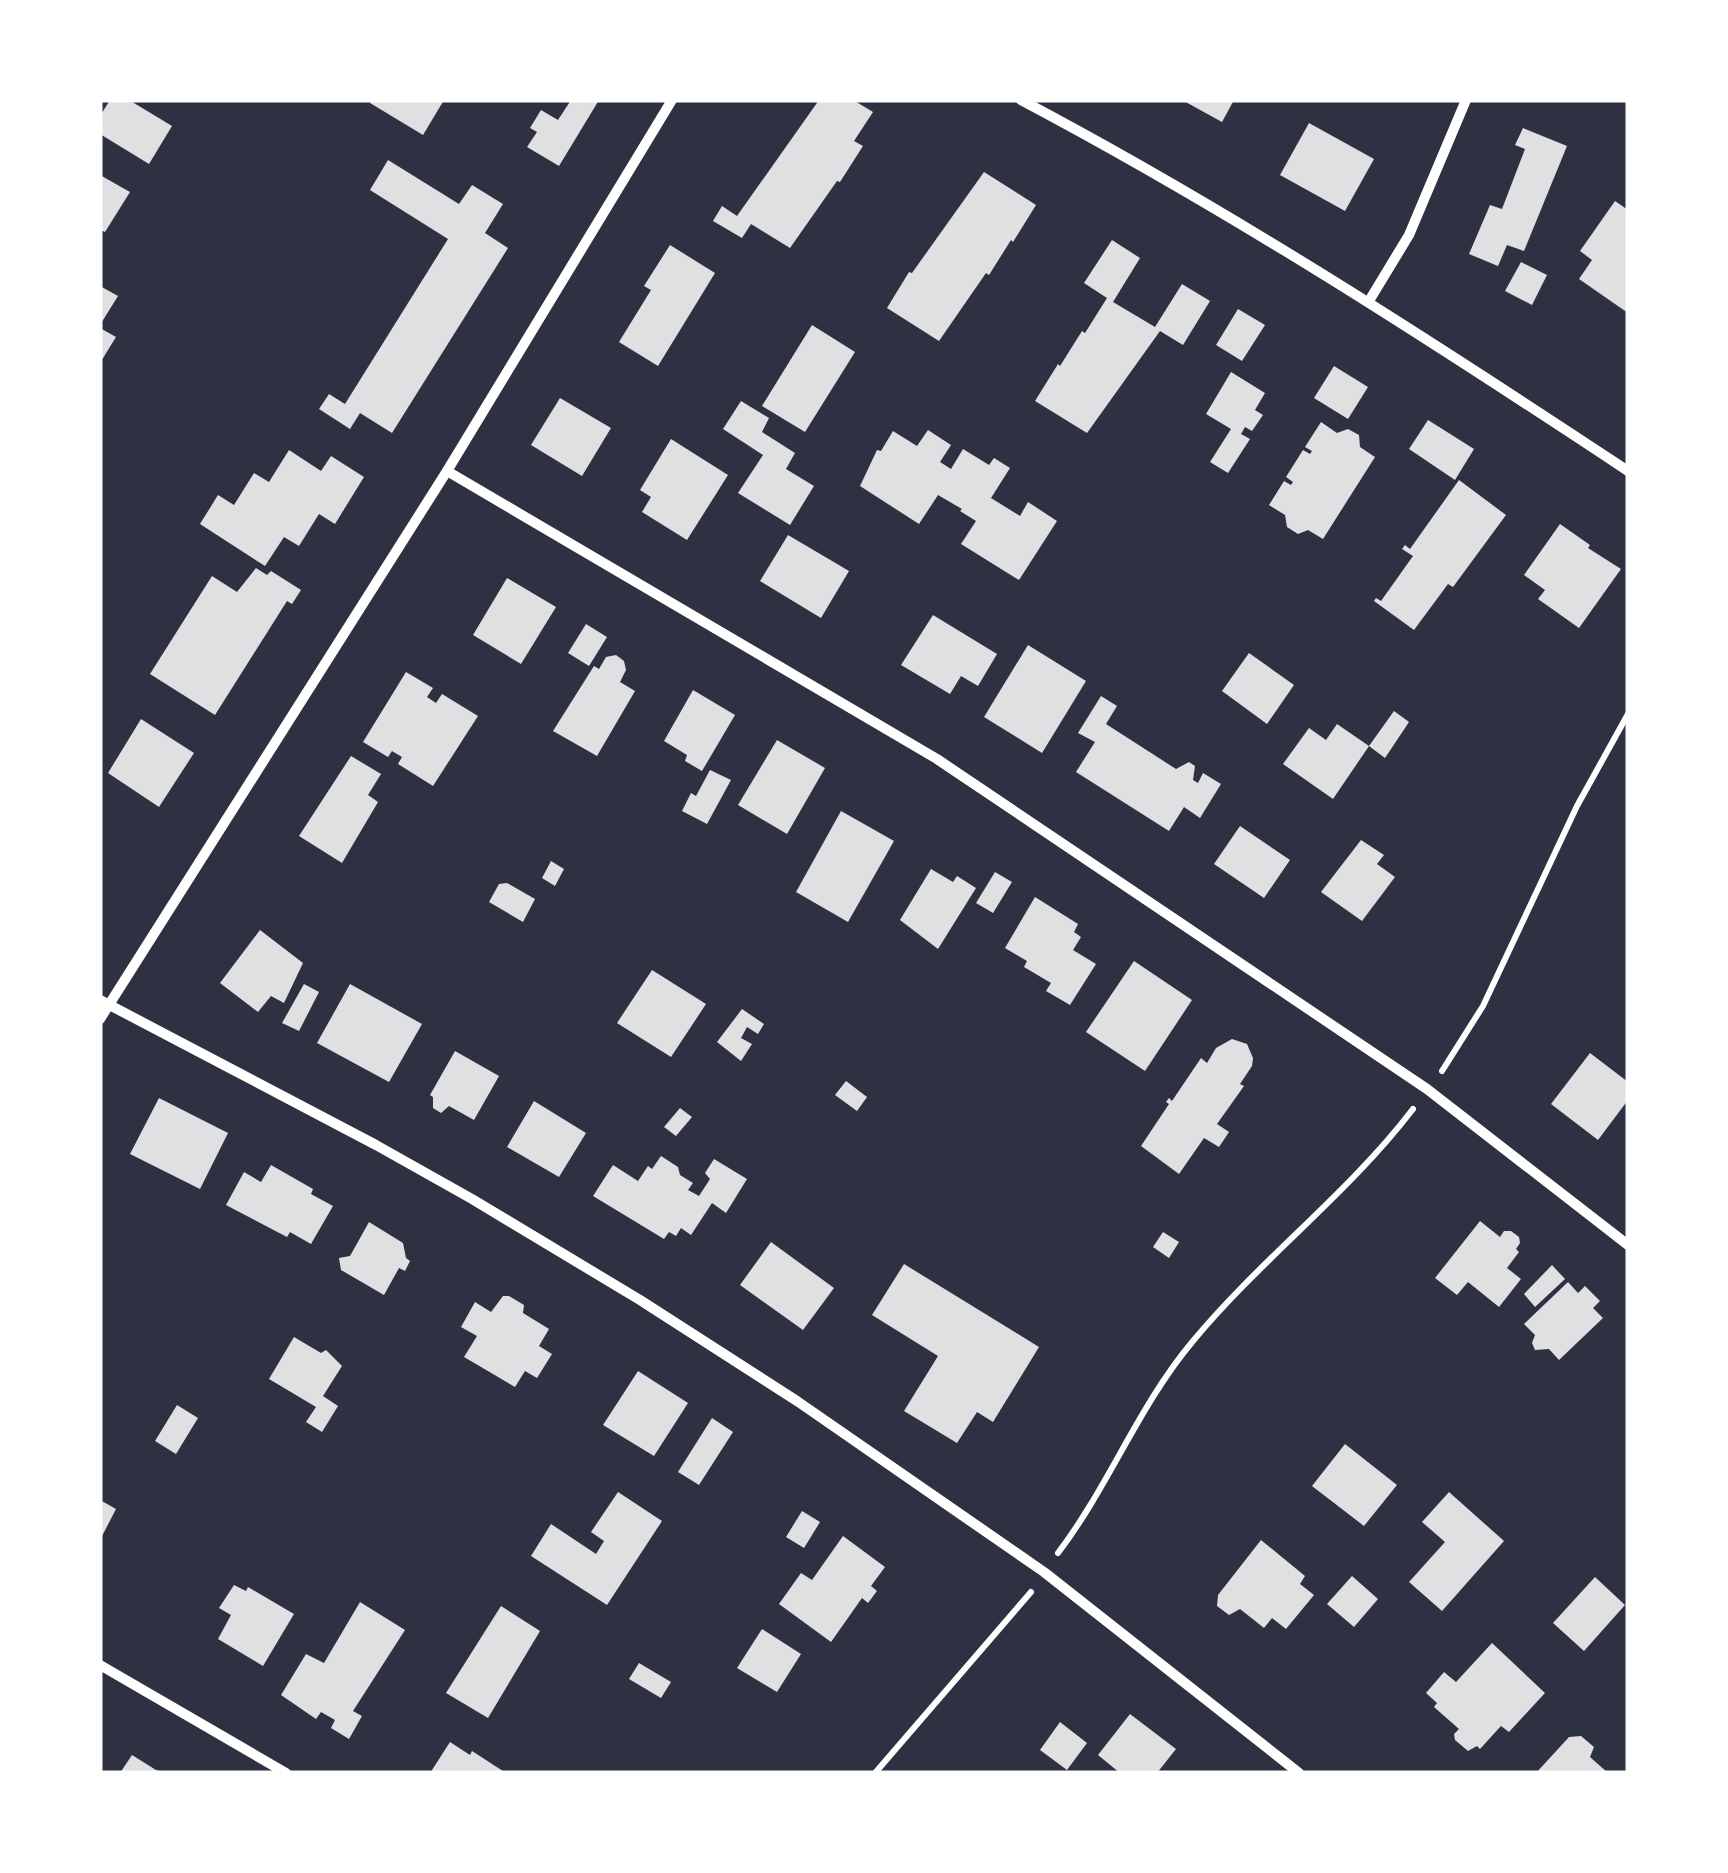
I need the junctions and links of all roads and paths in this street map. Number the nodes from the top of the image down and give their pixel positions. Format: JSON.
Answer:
{"nodes":[{"id":1,"x":672,"y":100,"type":"edge"},
{"id":2,"x":1022,"y":100,"type":"edge"},
{"id":3,"x":1466,"y":100,"type":"edge"},
{"id":4,"x":1370,"y":300,"type":"junction"},
{"id":5,"x":1628,"y":470,"type":"edge"},
{"id":6,"x":447,"y":471,"type":"junction"},
{"id":7,"x":1628,"y":714,"type":"edge"},
{"id":8,"x":105,"y":1002,"type":"edge"},
{"id":9,"x":100,"y":1019,"type":"edge"},
{"id":10,"x":1427,"y":1089,"type":"junction"},
{"id":11,"x":1628,"y":1245,"type":"edge"},
{"id":12,"x":1044,"y":1572,"type":"junction"},
{"id":13,"x":100,"y":1664,"type":"edge"},
{"id":14,"x":286,"y":1773,"type":"edge"},
{"id":15,"x":875,"y":1773,"type":"edge"},
{"id":16,"x":1299,"y":1773,"type":"edge"}],
"edges":[{"from":1,"to":6,"type":"street"},
{"from":2,"to":4,"type":"street"},
{"from":3,"to":4,"type":"street"},
{"from":4,"to":5,"type":"street"},
{"from":6,"to":8,"type":"street"},
{"from":6,"to":10,"type":"street"},
{"from":7,"to":10,"type":"path"},
{"from":8,"to":9,"type":"street"},
{"from":8,"to":12,"type":"street"},
{"from":10,"to":11,"type":"street"},
{"from":10,"to":12,"type":"path"},
{"from":12,"to":15,"type":"path"},
{"from":12,"to":16,"type":"street"},
{"from":13,"to":14,"type":"street"}]}
